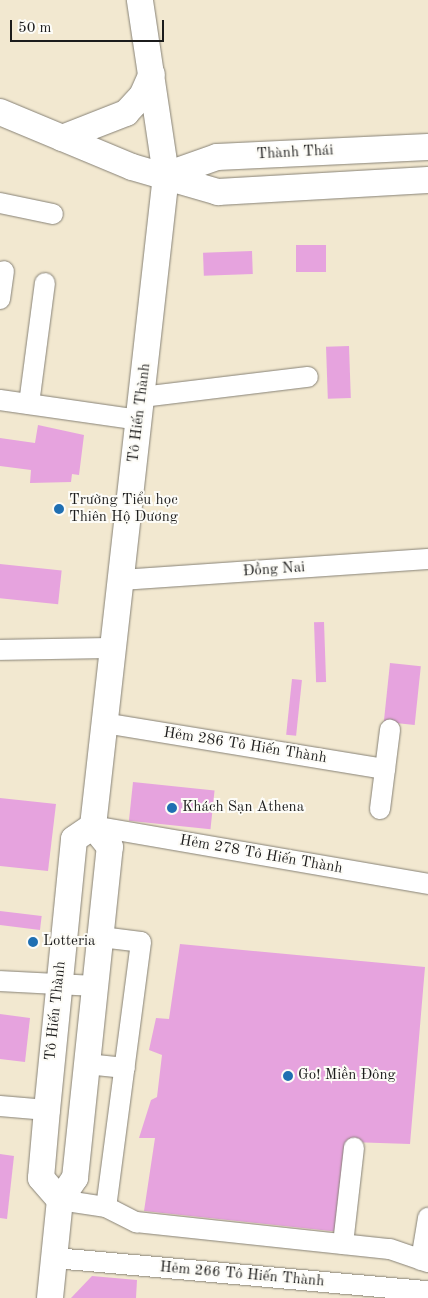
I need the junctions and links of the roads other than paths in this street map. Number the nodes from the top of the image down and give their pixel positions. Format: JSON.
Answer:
{"nodes":[{"id":1,"x":140,"y":0,"type":"edge"},
{"id":2,"x":152,"y":74,"type":"junction"},
{"id":3,"x":0,"y":112,"type":"edge"},
{"id":4,"x":62,"y":138,"type":"junction"},
{"id":5,"x":428,"y":147,"type":"edge"},
{"id":6,"x":166,"y":176,"type":"junction"},
{"id":7,"x":428,"y":180,"type":"edge"},
{"id":8,"x":0,"y":203,"type":"edge"},
{"id":9,"x":53,"y":214,"type":"dead end"},
{"id":10,"x":4,"y":271,"type":"dead end"},
{"id":11,"x":45,"y":283,"type":"dead end"},
{"id":12,"x":0,"y":299,"type":"edge"},
{"id":13,"x":308,"y":377,"type":"dead end"},
{"id":14,"x":0,"y":400,"type":"edge"},
{"id":15,"x":29,"y":404,"type":"junction"},
{"id":16,"x":141,"y":408,"type":"junction"},
{"id":17,"x":428,"y":560,"type":"edge"},
{"id":18,"x":120,"y":580,"type":"junction"},
{"id":19,"x":114,"y":648,"type":"junction"},
{"id":20,"x":0,"y":650,"type":"edge"},
{"id":21,"x":104,"y":723,"type":"junction"},
{"id":22,"x":390,"y":730,"type":"dead end"},
{"id":23,"x":385,"y":770,"type":"junction"},
{"id":24,"x":380,"y":809,"type":"dead end"},
{"id":25,"x":93,"y":826,"type":"junction"},
{"id":26,"x":428,"y":884,"type":"edge"},
{"id":27,"x":101,"y":938,"type":"junction"},
{"id":28,"x":0,"y":981,"type":"edge"},
{"id":29,"x":59,"y":984,"type":"junction"},
{"id":30,"x":95,"y":986,"type":"junction"},
{"id":31,"x":87,"y":1064,"type":"junction"},
{"id":32,"x":125,"y":1068,"type":"junction"},
{"id":33,"x":0,"y":1106,"type":"edge"},
{"id":34,"x":47,"y":1110,"type":"junction"},
{"id":35,"x":354,"y":1148,"type":"dead end"},
{"id":36,"x":60,"y":1200,"type":"junction"},
{"id":37,"x":106,"y":1207,"type":"junction"},
{"id":38,"x":428,"y":1218,"type":"edge"},
{"id":39,"x":343,"y":1244,"type":"junction"},
{"id":40,"x":55,"y":1258,"type":"junction"},
{"id":41,"x":425,"y":1261,"type":"edge"},
{"id":42,"x":428,"y":1291,"type":"edge"},
{"id":43,"x":50,"y":1298,"type":"edge"}],
"edges":[{"from":1,"to":2,"type":"main road","name":"Tô Hiến Thành"},
{"from":2,"to":4,"type":"main road"},
{"from":2,"to":6,"type":"main road","name":"Tô Hiến Thành"},
{"from":3,"to":4,"type":"main road"},
{"from":4,"to":6,"type":"main road"},
{"from":5,"to":6,"type":"main road","name":"Thành Thái"},
{"from":6,"to":7,"type":"main road"},
{"from":6,"to":16,"type":"main road","name":"Tô Hiến Thành"},
{"from":8,"to":9,"type":"street"},
{"from":10,"to":12,"type":"street"},
{"from":11,"to":15,"type":"street"},
{"from":13,"to":16,"type":"street"},
{"from":14,"to":15,"type":"street"},
{"from":15,"to":16,"type":"street"},
{"from":16,"to":18,"type":"main road","name":"Tô Hiến Thành"},
{"from":17,"to":18,"type":"street","name":"Đồng Nai"},
{"from":18,"to":19,"type":"main road","name":"Tô Hiến Thành"},
{"from":19,"to":20,"type":"street"},
{"from":19,"to":21,"type":"main road","name":"Tô Hiến Thành"},
{"from":21,"to":23,"type":"street","name":"Hẻm 286 Tô Hiến Thành"},
{"from":21,"to":25,"type":"main road","name":"Tô Hiến Thành"},
{"from":22,"to":23,"type":"street"},
{"from":23,"to":24,"type":"street"},
{"from":25,"to":26,"type":"street","name":"Hẻm 278 Tô Hiến Thành"},
{"from":25,"to":27,"type":"main road"},
{"from":25,"to":29,"type":"main road","name":"Tô Hiến Thành"},
{"from":27,"to":30,"type":"main road"},
{"from":27,"to":32,"type":"street"},
{"from":28,"to":29,"type":"street"},
{"from":29,"to":30,"type":"street"},
{"from":29,"to":34,"type":"main road","name":"Tô Hiến Thành"},
{"from":30,"to":31,"type":"main road"},
{"from":31,"to":32,"type":"street"},
{"from":31,"to":36,"type":"main road"},
{"from":32,"to":37,"type":"street"},
{"from":33,"to":34,"type":"street"},
{"from":34,"to":36,"type":"main road","name":"Tô Hiến Thành"},
{"from":35,"to":39,"type":"street"},
{"from":36,"to":37,"type":"street"},
{"from":36,"to":40,"type":"main road"},
{"from":37,"to":39,"type":"street"},
{"from":38,"to":41,"type":"street"},
{"from":39,"to":41,"type":"street"},
{"from":40,"to":42,"type":"street","name":"Hẻm 266 Tô Hiến Thành"},
{"from":40,"to":43,"type":"main road"}]}
